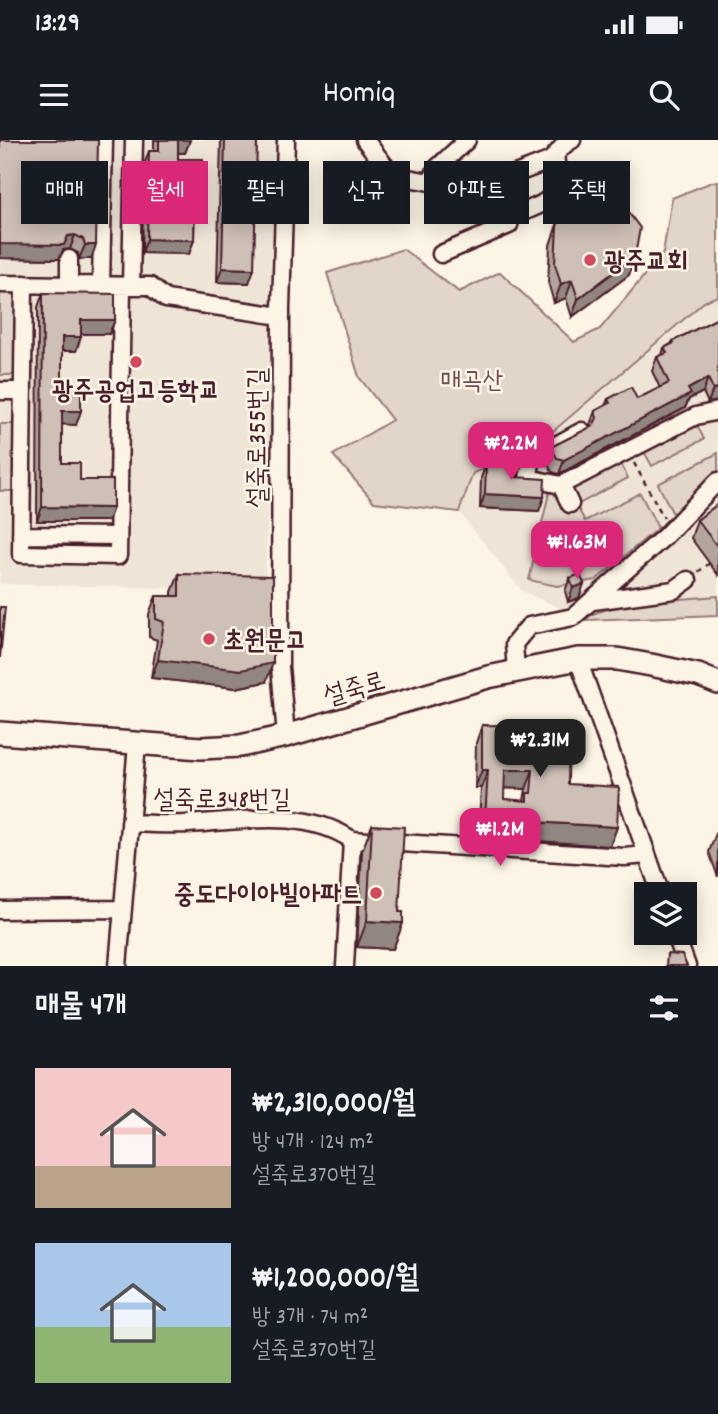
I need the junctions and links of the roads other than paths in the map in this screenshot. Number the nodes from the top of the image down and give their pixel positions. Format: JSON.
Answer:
{"nodes":[{"id":1,"x":104,"y":140,"type":"edge"},
{"id":2,"x":134,"y":140,"type":"edge"},
{"id":3,"x":286,"y":140,"type":"edge"},
{"id":4,"x":365,"y":140,"type":"edge"},
{"id":5,"x":467,"y":140,"type":"edge"},
{"id":6,"x":572,"y":140,"type":"edge"},
{"id":7,"x":555,"y":157,"type":"junction"},
{"id":8,"x":445,"y":161,"type":"edge"},
{"id":9,"x":529,"y":167,"type":"edge"},
{"id":10,"x":424,"y":181,"type":"edge"},
{"id":11,"x":441,"y":254,"type":"dead end"},
{"id":12,"x":69,"y":259,"type":"dead end"},
{"id":13,"x":0,"y":284,"type":"edge"},
{"id":14,"x":24,"y":284,"type":"junction"},
{"id":15,"x":69,"y":285,"type":"junction"},
{"id":16,"x":101,"y":285,"type":"junction"},
{"id":17,"x":127,"y":286,"type":"junction"},
{"id":18,"x":281,"y":316,"type":"junction"},
{"id":19,"x":0,"y":391,"type":"edge"},
{"id":20,"x":23,"y":391,"type":"junction"},
{"id":21,"x":718,"y":411,"type":"edge"},
{"id":22,"x":582,"y":431,"type":"edge"},
{"id":23,"x":718,"y":481,"type":"edge"},
{"id":24,"x":561,"y":485,"type":"junction"},
{"id":25,"x":570,"y":504,"type":"dead end"},
{"id":26,"x":688,"y":580,"type":"dead end"},
{"id":27,"x":592,"y":601,"type":"junction"},
{"id":28,"x":578,"y":659,"type":"junction"},
{"id":29,"x":516,"y":671,"type":"junction"},
{"id":30,"x":718,"y":683,"type":"edge"},
{"id":31,"x":0,"y":733,"type":"edge"},
{"id":32,"x":286,"y":736,"type":"junction"},
{"id":33,"x":137,"y":744,"type":"junction"},
{"id":34,"x":130,"y":823,"type":"junction"},
{"id":35,"x":352,"y":840,"type":"junction"},
{"id":36,"x":646,"y":855,"type":"junction"},
{"id":37,"x":656,"y":882,"type":"edge"},
{"id":38,"x":123,"y":909,"type":"junction"},
{"id":39,"x":0,"y":910,"type":"edge"},
{"id":40,"x":679,"y":945,"type":"edge"},
{"id":41,"x":118,"y":966,"type":"edge"},
{"id":42,"x":345,"y":966,"type":"edge"},
{"id":43,"x":687,"y":966,"type":"edge"}],
"edges":[{"from":1,"to":16,"type":"street"},
{"from":2,"to":17,"type":"street"},
{"from":3,"to":18,"type":"street","name":"설죽로355번길"},
{"from":4,"to":10,"type":"street"},
{"from":5,"to":8,"type":"street"},
{"from":6,"to":7,"type":"street"},
{"from":7,"to":9,"type":"street"},
{"from":7,"to":11,"type":"street"},
{"from":12,"to":15,"type":"street"},
{"from":13,"to":14,"type":"street"},
{"from":14,"to":15,"type":"street"},
{"from":14,"to":20,"type":"street"},
{"from":15,"to":16,"type":"street"},
{"from":16,"to":17,"type":"street"},
{"from":17,"to":18,"type":"street"},
{"from":17,"to":20,"type":"street"},
{"from":18,"to":32,"type":"street","name":"설죽로355번길"},
{"from":19,"to":20,"type":"street"},
{"from":21,"to":24,"type":"street"},
{"from":22,"to":24,"type":"street"},
{"from":23,"to":27,"type":"street"},
{"from":24,"to":25,"type":"street"},
{"from":26,"to":27,"type":"street"},
{"from":27,"to":29,"type":"street"},
{"from":28,"to":29,"type":"main road","name":"설죽로"},
{"from":28,"to":30,"type":"main road","name":"설죽로"},
{"from":28,"to":36,"type":"street"},
{"from":29,"to":32,"type":"main road","name":"설죽로"},
{"from":31,"to":33,"type":"main road","name":"설죽로"},
{"from":32,"to":33,"type":"main road","name":"설죽로"},
{"from":33,"to":34,"type":"street","name":"설죽로348번길"},
{"from":34,"to":35,"type":"street","name":"설죽로348번길"},
{"from":34,"to":38,"type":"street","name":"설죽로348번길"},
{"from":35,"to":36,"type":"street"},
{"from":35,"to":42,"type":"street"},
{"from":36,"to":37,"type":"street"},
{"from":38,"to":39,"type":"street"},
{"from":38,"to":41,"type":"street","name":"설죽로348번길"},
{"from":40,"to":43,"type":"street"}]}
